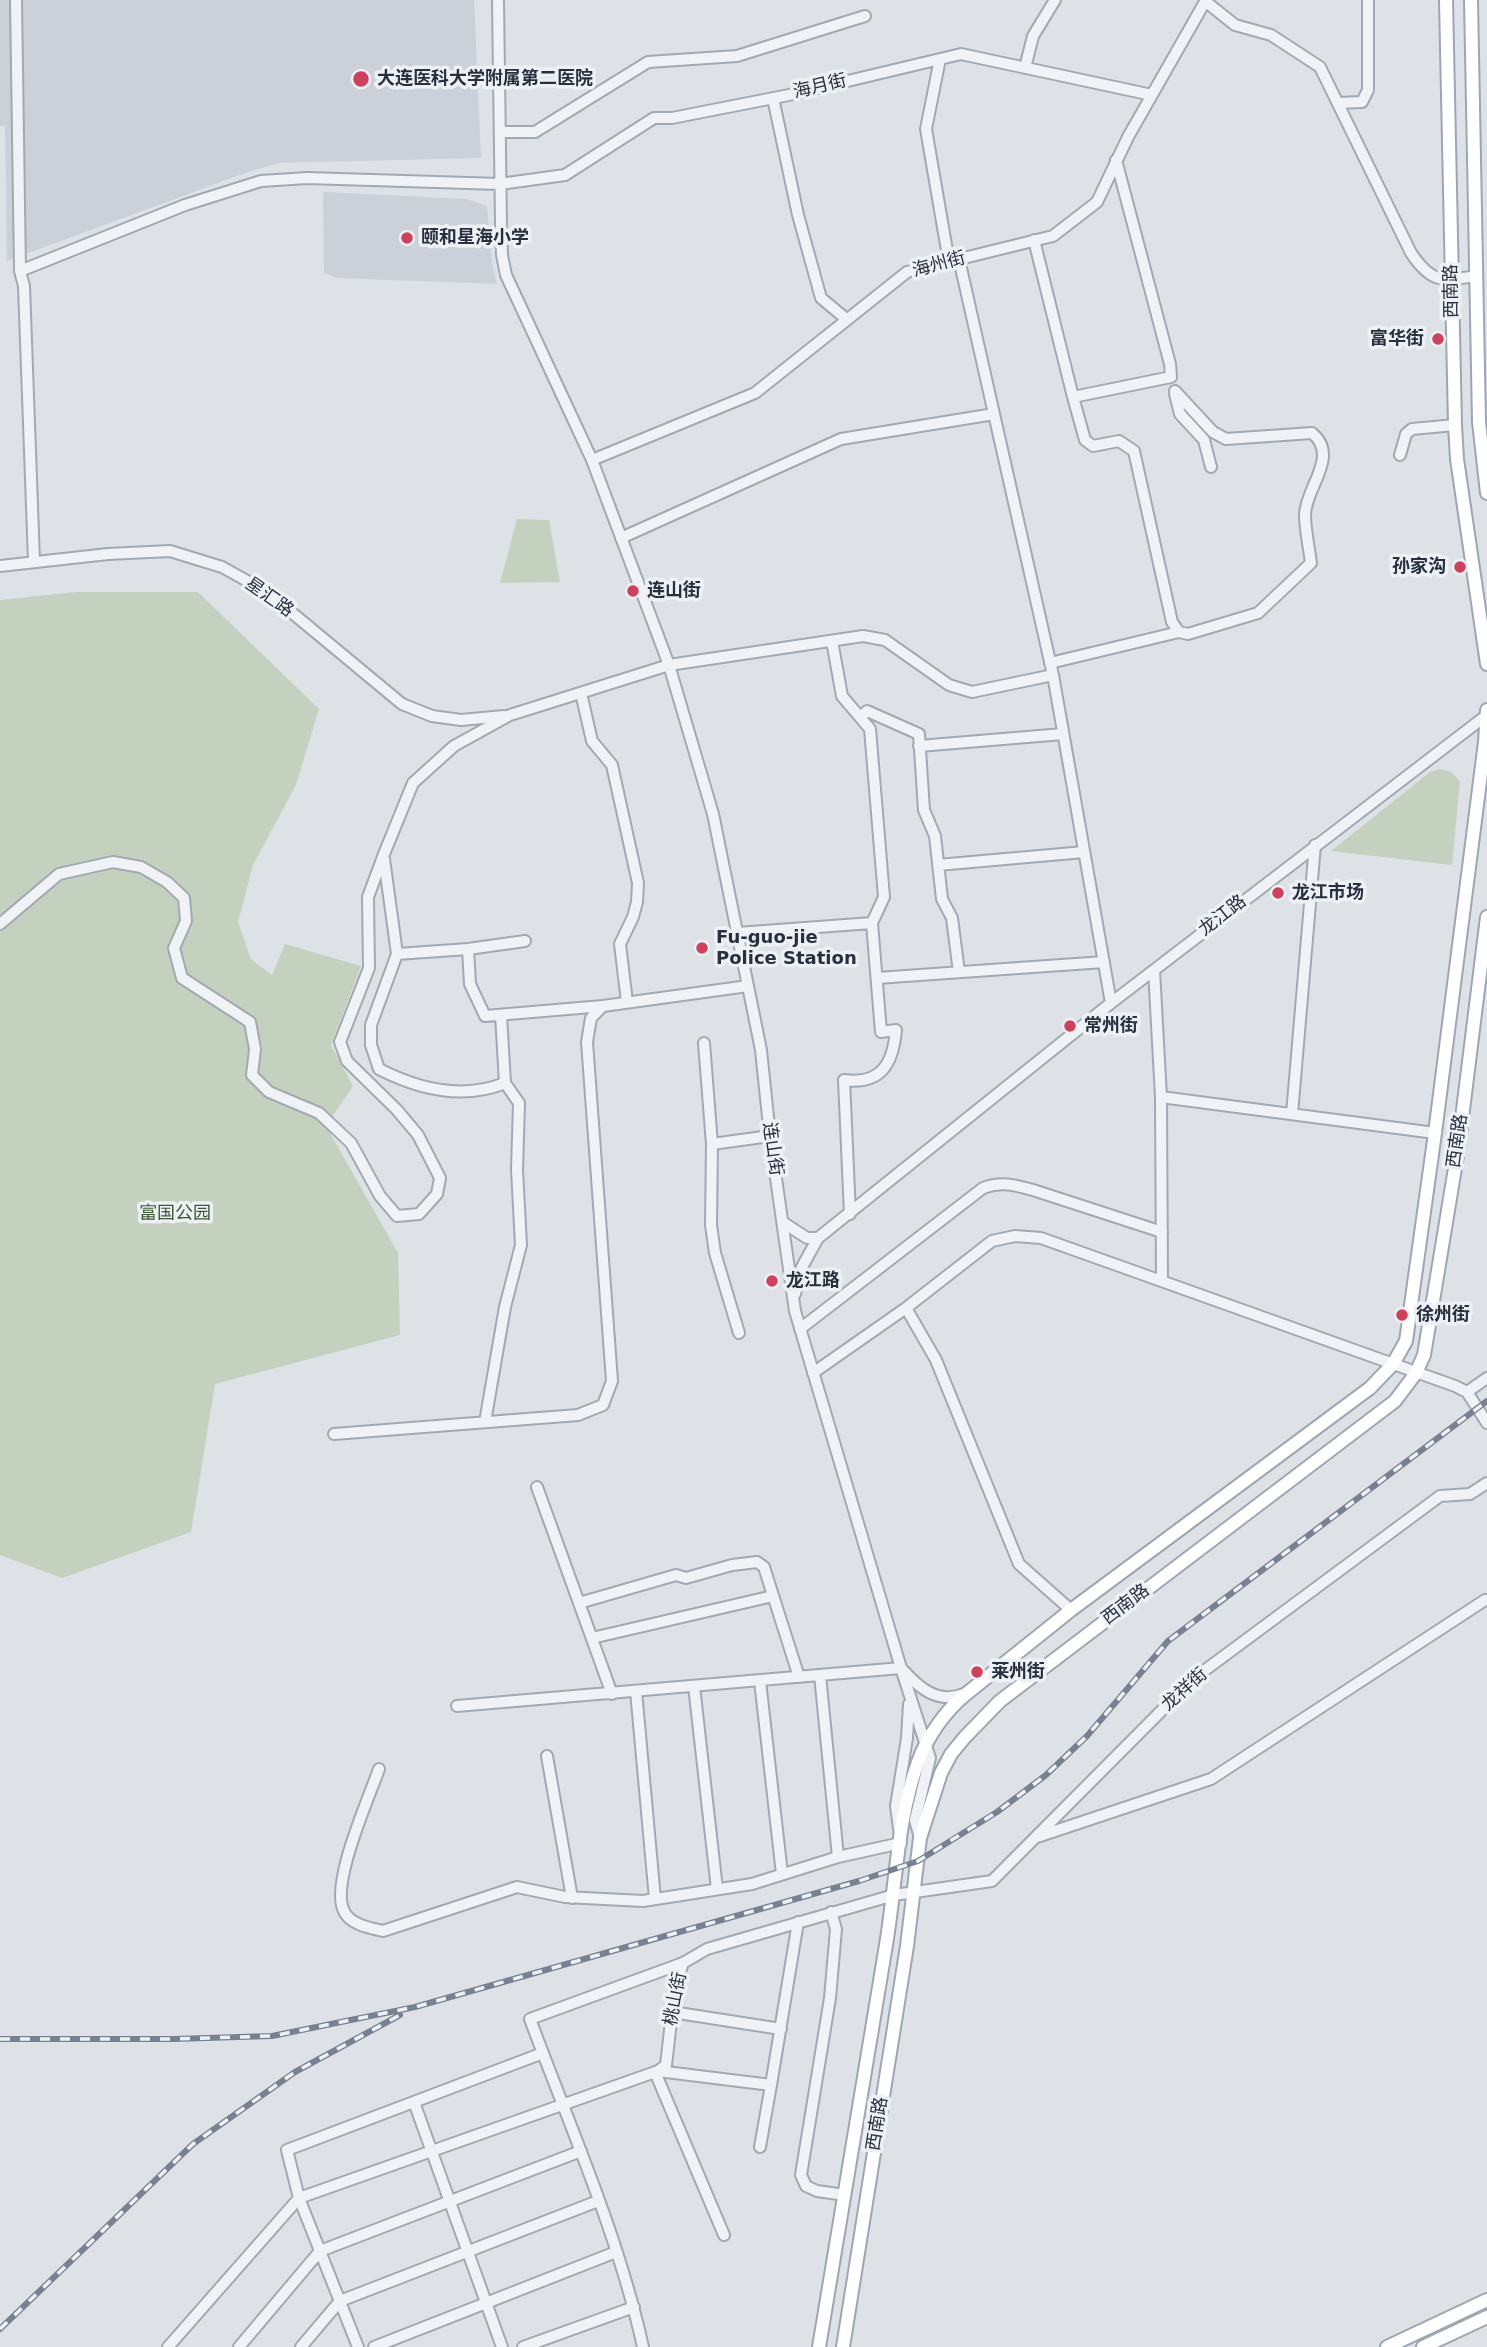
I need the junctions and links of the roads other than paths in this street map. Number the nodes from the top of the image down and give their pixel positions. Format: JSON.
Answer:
{"nodes":[{"id":1,"x":16,"y":0,"type":"edge"},
{"id":2,"x":498,"y":0,"type":"edge"},
{"id":3,"x":1055,"y":0,"type":"edge"},
{"id":4,"x":1368,"y":0,"type":"edge"},
{"id":5,"x":1446,"y":0,"type":"edge"},
{"id":6,"x":1471,"y":0,"type":"edge"},
{"id":7,"x":1205,"y":1,"type":"edge"},
{"id":8,"x":865,"y":16,"type":"dead end"},
{"id":9,"x":940,"y":59,"type":"junction"},
{"id":10,"x":1025,"y":68,"type":"junction"},
{"id":11,"x":1152,"y":95,"type":"junction"},
{"id":12,"x":773,"y":98,"type":"junction"},
{"id":13,"x":1338,"y":103,"type":"junction"},
{"id":14,"x":1449,"y":127,"type":"junction"},
{"id":15,"x":1473,"y":127,"type":"junction"},
{"id":16,"x":500,"y":132,"type":"junction"},
{"id":17,"x":1116,"y":160,"type":"junction"},
{"id":18,"x":500,"y":184,"type":"junction"},
{"id":19,"x":1034,"y":240,"type":"junction"},
{"id":20,"x":954,"y":260,"type":"junction"},
{"id":21,"x":20,"y":271,"type":"junction"},
{"id":22,"x":1476,"y":276,"type":"junction"},
{"id":23,"x":1452,"y":279,"type":"junction"},
{"id":24,"x":845,"y":318,"type":"dead end"},
{"id":25,"x":1171,"y":377,"type":"junction"},
{"id":26,"x":1175,"y":391,"type":"junction"},
{"id":27,"x":1073,"y":397,"type":"junction"},
{"id":28,"x":994,"y":414,"type":"junction"},
{"id":29,"x":1455,"y":425,"type":"junction"},
{"id":30,"x":1400,"y":455,"type":"dead end"},
{"id":31,"x":592,"y":460,"type":"junction"},
{"id":32,"x":1211,"y":467,"type":"dead end"},
{"id":33,"x":1487,"y":493,"type":"edge"},
{"id":34,"x":621,"y":538,"type":"junction"},
{"id":35,"x":34,"y":561,"type":"junction"},
{"id":36,"x":0,"y":566,"type":"edge"},
{"id":37,"x":1179,"y":632,"type":"junction"},
{"id":38,"x":832,"y":641,"type":"junction"},
{"id":39,"x":1487,"y":664,"type":"edge"},
{"id":40,"x":669,"y":665,"type":"junction"},
{"id":41,"x":1051,"y":669,"type":"junction"},
{"id":42,"x":581,"y":693,"type":"junction"},
{"id":43,"x":1487,"y":710,"type":"edge"},
{"id":44,"x":510,"y":715,"type":"junction"},
{"id":45,"x":1487,"y":715,"type":"edge"},
{"id":46,"x":860,"y":717,"type":"junction"},
{"id":47,"x":1063,"y":734,"type":"junction"},
{"id":48,"x":919,"y":746,"type":"junction"},
{"id":49,"x":1315,"y":845,"type":"junction"},
{"id":50,"x":1084,"y":852,"type":"junction"},
{"id":51,"x":384,"y":854,"type":"junction"},
{"id":52,"x":938,"y":864,"type":"junction"},
{"id":53,"x":1487,"y":917,"type":"edge"},
{"id":54,"x":872,"y":923,"type":"junction"},
{"id":55,"x":0,"y":924,"type":"edge"},
{"id":56,"x":737,"y":933,"type":"junction"},
{"id":57,"x":525,"y":941,"type":"dead end"},
{"id":58,"x":468,"y":949,"type":"junction"},
{"id":59,"x":397,"y":954,"type":"junction"},
{"id":60,"x":1104,"y":962,"type":"junction"},
{"id":61,"x":1154,"y":970,"type":"junction"},
{"id":62,"x":959,"y":972,"type":"junction"},
{"id":63,"x":1482,"y":976,"type":"edge"},
{"id":64,"x":877,"y":978,"type":"junction"},
{"id":65,"x":1455,"y":978,"type":"junction"},
{"id":66,"x":748,"y":986,"type":"junction"},
{"id":67,"x":627,"y":1002,"type":"junction"},
{"id":68,"x":1111,"y":1003,"type":"junction"},
{"id":69,"x":603,"y":1006,"type":"junction"},
{"id":70,"x":500,"y":1015,"type":"junction"},
{"id":71,"x":704,"y":1042,"type":"dead end"},
{"id":72,"x":505,"y":1083,"type":"junction"},
{"id":73,"x":1161,"y":1097,"type":"junction"},
{"id":74,"x":1292,"y":1114,"type":"junction"},
{"id":75,"x":1435,"y":1133,"type":"junction"},
{"id":76,"x":770,"y":1136,"type":"junction"},
{"id":77,"x":1459,"y":1136,"type":"junction"},
{"id":78,"x":712,"y":1144,"type":"junction"},
{"id":79,"x":850,"y":1214,"type":"junction"},
{"id":80,"x":783,"y":1223,"type":"junction"},
{"id":81,"x":1161,"y":1232,"type":"junction"},
{"id":82,"x":818,"y":1238,"type":"junction"},
{"id":83,"x":1162,"y":1280,"type":"junction"},
{"id":84,"x":793,"y":1300,"type":"junction"},
{"id":85,"x":906,"y":1308,"type":"junction"},
{"id":86,"x":800,"y":1329,"type":"junction"},
{"id":87,"x":739,"y":1333,"type":"dead end"},
{"id":88,"x":1393,"y":1364,"type":"junction"},
{"id":89,"x":813,"y":1373,"type":"junction"},
{"id":90,"x":1416,"y":1373,"type":"junction"},
{"id":91,"x":1487,"y":1378,"type":"edge"},
{"id":92,"x":1467,"y":1392,"type":"junction"},
{"id":93,"x":485,"y":1422,"type":"junction"},
{"id":94,"x":1487,"y":1423,"type":"edge"},
{"id":95,"x":334,"y":1434,"type":"dead end"},
{"id":96,"x":1487,"y":1483,"type":"edge"},
{"id":97,"x":537,"y":1487,"type":"dead end"},
{"id":98,"x":773,"y":1595,"type":"junction"},
{"id":99,"x":1485,"y":1600,"type":"dead end"},
{"id":100,"x":579,"y":1603,"type":"junction"},
{"id":101,"x":1071,"y":1610,"type":"junction"},
{"id":102,"x":592,"y":1638,"type":"junction"},
{"id":103,"x":901,"y":1668,"type":"junction"},
{"id":104,"x":820,"y":1675,"type":"junction"},
{"id":105,"x":799,"y":1677,"type":"junction"},
{"id":106,"x":760,"y":1681,"type":"junction"},
{"id":107,"x":694,"y":1686,"type":"junction"},
{"id":108,"x":636,"y":1691,"type":"junction"},
{"id":109,"x":612,"y":1693,"type":"junction"},
{"id":110,"x":909,"y":1694,"type":"junction"},
{"id":111,"x":966,"y":1694,"type":"junction"},
{"id":112,"x":457,"y":1706,"type":"dead end"},
{"id":113,"x":926,"y":1744,"type":"junction"},
{"id":114,"x":547,"y":1756,"type":"dead end"},
{"id":115,"x":379,"y":1769,"type":"dead end"},
{"id":116,"x":920,"y":1838,"type":"junction"},
{"id":117,"x":1035,"y":1838,"type":"junction"},
{"id":118,"x":901,"y":1843,"type":"junction"},
{"id":119,"x":838,"y":1857,"type":"junction"},
{"id":120,"x":782,"y":1874,"type":"junction"},
{"id":121,"x":717,"y":1889,"type":"junction"},
{"id":122,"x":912,"y":1891,"type":"junction"},
{"id":123,"x":894,"y":1895,"type":"junction"},
{"id":124,"x":572,"y":1898,"type":"junction"},
{"id":125,"x":655,"y":1899,"type":"junction"},
{"id":126,"x":831,"y":1912,"type":"junction"},
{"id":127,"x":798,"y":1922,"type":"junction"},
{"id":128,"x":683,"y":1963,"type":"junction"},
{"id":129,"x":672,"y":2012,"type":"junction"},
{"id":130,"x":781,"y":2029,"type":"junction"},
{"id":131,"x":543,"y":2053,"type":"junction"},
{"id":132,"x":656,"y":2071,"type":"junction"},
{"id":133,"x":771,"y":2085,"type":"junction"},
{"id":134,"x":414,"y":2102,"type":"junction"},
{"id":135,"x":564,"y":2103,"type":"junction"},
{"id":136,"x":760,"y":2147,"type":"dead end"},
{"id":137,"x":432,"y":2150,"type":"junction"},
{"id":138,"x":581,"y":2151,"type":"junction"},
{"id":139,"x":845,"y":2195,"type":"junction"},
{"id":140,"x":299,"y":2198,"type":"junction"},
{"id":141,"x":450,"y":2202,"type":"junction"},
{"id":142,"x":598,"y":2202,"type":"junction"},
{"id":143,"x":724,"y":2235,"type":"dead end"},
{"id":144,"x":320,"y":2251,"type":"junction"},
{"id":145,"x":468,"y":2252,"type":"junction"},
{"id":146,"x":616,"y":2252,"type":"junction"},
{"id":147,"x":1487,"y":2300,"type":"edge"},
{"id":148,"x":340,"y":2301,"type":"junction"},
{"id":149,"x":486,"y":2303,"type":"junction"},
{"id":150,"x":634,"y":2306,"type":"junction"},
{"id":151,"x":1487,"y":2317,"type":"edge"},
{"id":152,"x":168,"y":2347,"type":"edge"},
{"id":153,"x":239,"y":2347,"type":"edge"},
{"id":154,"x":301,"y":2347,"type":"edge"},
{"id":155,"x":358,"y":2347,"type":"edge"},
{"id":156,"x":374,"y":2347,"type":"edge"},
{"id":157,"x":502,"y":2347,"type":"edge"},
{"id":158,"x":523,"y":2347,"type":"edge"},
{"id":159,"x":643,"y":2347,"type":"edge"},
{"id":160,"x":819,"y":2347,"type":"edge"},
{"id":161,"x":843,"y":2347,"type":"edge"},
{"id":162,"x":1387,"y":2347,"type":"edge"},
{"id":163,"x":1423,"y":2347,"type":"edge"}],
"edges":[{"from":1,"to":21,"type":"street"},
{"from":2,"to":16,"type":"street","name":"连山街"},
{"from":3,"to":10,"type":"street"},
{"from":4,"to":13,"type":"street"},
{"from":5,"to":14,"type":"main road","name":"西南路"},
{"from":6,"to":15,"type":"main road","name":"西南路"},
{"from":7,"to":11,"type":"street","name":"海州街"},
{"from":7,"to":13,"type":"street"},
{"from":8,"to":16,"type":"street"},
{"from":9,"to":10,"type":"street","name":"海月街"},
{"from":9,"to":12,"type":"street","name":"海月街"},
{"from":9,"to":20,"type":"street"},
{"from":10,"to":11,"type":"street","name":"海月街"},
{"from":11,"to":17,"type":"street","name":"海州街"},
{"from":12,"to":18,"type":"street","name":"海月街"},
{"from":12,"to":24,"type":"street"},
{"from":13,"to":23,"type":"street"},
{"from":14,"to":15,"type":"main road"},
{"from":14,"to":23,"type":"main road","name":"西南路"},
{"from":15,"to":22,"type":"main road","name":"西南路"},
{"from":16,"to":18,"type":"street","name":"连山街"},
{"from":17,"to":19,"type":"street","name":"海州街"},
{"from":17,"to":25,"type":"street"},
{"from":18,"to":21,"type":"street","name":"海月街"},
{"from":18,"to":31,"type":"street","name":"连山街"},
{"from":19,"to":20,"type":"street","name":"海州街"},
{"from":19,"to":27,"type":"street"},
{"from":20,"to":28,"type":"street"},
{"from":20,"to":31,"type":"street","name":"海州街"},
{"from":21,"to":35,"type":"street"},
{"from":22,"to":23,"type":"street"},
{"from":22,"to":33,"type":"main road","name":"西南路"},
{"from":23,"to":29,"type":"main road","name":"西南路"},
{"from":25,"to":26,"type":"street"},
{"from":25,"to":27,"type":"street"},
{"from":26,"to":32,"type":"street"},
{"from":26,"to":37,"type":"street"},
{"from":27,"to":37,"type":"street"},
{"from":28,"to":34,"type":"street"},
{"from":28,"to":41,"type":"street"},
{"from":29,"to":30,"type":"street"},
{"from":29,"to":39,"type":"main road","name":"西南路"},
{"from":31,"to":34,"type":"street","name":"连山街"},
{"from":34,"to":40,"type":"street","name":"连山街"},
{"from":35,"to":36,"type":"street","name":"星汇路"},
{"from":35,"to":44,"type":"street","name":"星汇路"},
{"from":37,"to":41,"type":"street"},
{"from":38,"to":40,"type":"street"},
{"from":38,"to":41,"type":"street"},
{"from":38,"to":46,"type":"street"},
{"from":40,"to":42,"type":"street"},
{"from":40,"to":56,"type":"street","name":"连山街"},
{"from":41,"to":47,"type":"street"},
{"from":42,"to":44,"type":"street"},
{"from":42,"to":67,"type":"street"},
{"from":43,"to":45,"type":"main road"},
{"from":44,"to":51,"type":"street"},
{"from":45,"to":49,"type":"street","name":"龙江路"},
{"from":45,"to":65,"type":"main road"},
{"from":46,"to":48,"type":"street"},
{"from":46,"to":54,"type":"street"},
{"from":47,"to":48,"type":"street"},
{"from":47,"to":50,"type":"street"},
{"from":48,"to":52,"type":"street"},
{"from":49,"to":61,"type":"street","name":"龙江路"},
{"from":49,"to":74,"type":"street"},
{"from":50,"to":52,"type":"street"},
{"from":50,"to":60,"type":"street"},
{"from":51,"to":55,"type":"street"},
{"from":51,"to":59,"type":"street"},
{"from":52,"to":62,"type":"street"},
{"from":53,"to":63,"type":"main road","name":"西南路"},
{"from":54,"to":56,"type":"street"},
{"from":54,"to":64,"type":"street"},
{"from":56,"to":66,"type":"street","name":"连山街"},
{"from":57,"to":58,"type":"street"},
{"from":58,"to":59,"type":"street"},
{"from":58,"to":70,"type":"street"},
{"from":59,"to":72,"type":"street"},
{"from":60,"to":62,"type":"street"},
{"from":60,"to":68,"type":"street"},
{"from":61,"to":68,"type":"street","name":"龙江路"},
{"from":61,"to":73,"type":"street"},
{"from":62,"to":64,"type":"street"},
{"from":63,"to":65,"type":"main road"},
{"from":63,"to":77,"type":"main road","name":"西南路"},
{"from":64,"to":79,"type":"street"},
{"from":65,"to":75,"type":"main road"},
{"from":66,"to":67,"type":"street"},
{"from":66,"to":76,"type":"street","name":"连山街"},
{"from":67,"to":69,"type":"street"},
{"from":68,"to":79,"type":"street","name":"龙江路"},
{"from":69,"to":70,"type":"street"},
{"from":69,"to":93,"type":"street"},
{"from":70,"to":72,"type":"street"},
{"from":71,"to":78,"type":"street"},
{"from":72,"to":93,"type":"street"},
{"from":73,"to":74,"type":"street"},
{"from":73,"to":81,"type":"street"},
{"from":74,"to":75,"type":"street"},
{"from":75,"to":77,"type":"main road"},
{"from":75,"to":88,"type":"main road"},
{"from":76,"to":78,"type":"street"},
{"from":76,"to":80,"type":"street","name":"连山街"},
{"from":77,"to":90,"type":"main road","name":"西南路"},
{"from":78,"to":87,"type":"street"},
{"from":79,"to":82,"type":"street","name":"龙江路"},
{"from":80,"to":82,"type":"street"},
{"from":80,"to":84,"type":"street","name":"连山街"},
{"from":81,"to":83,"type":"street"},
{"from":81,"to":86,"type":"street"},
{"from":82,"to":84,"type":"street","name":"龙江路"},
{"from":83,"to":85,"type":"street"},
{"from":83,"to":88,"type":"street"},
{"from":84,"to":86,"type":"street","name":"连山街"},
{"from":85,"to":89,"type":"street"},
{"from":85,"to":101,"type":"street"},
{"from":86,"to":89,"type":"street","name":"连山街"},
{"from":88,"to":90,"type":"street"},
{"from":88,"to":101,"type":"main road","name":"西南路"},
{"from":89,"to":103,"type":"street","name":"连山街"},
{"from":90,"to":92,"type":"street"},
{"from":90,"to":116,"type":"main road","name":"西南路"},
{"from":91,"to":92,"type":"street"},
{"from":92,"to":94,"type":"street"},
{"from":93,"to":95,"type":"street"},
{"from":96,"to":117,"type":"street","name":"龙祥街"},
{"from":97,"to":100,"type":"street"},
{"from":98,"to":100,"type":"street"},
{"from":98,"to":102,"type":"street"},
{"from":98,"to":105,"type":"street"},
{"from":99,"to":117,"type":"street"},
{"from":100,"to":102,"type":"street"},
{"from":101,"to":111,"type":"main road","name":"西南路"},
{"from":102,"to":109,"type":"street"},
{"from":103,"to":104,"type":"street"},
{"from":103,"to":110,"type":"street","name":"连山街"},
{"from":103,"to":111,"type":"street"},
{"from":104,"to":105,"type":"street"},
{"from":104,"to":119,"type":"street"},
{"from":105,"to":106,"type":"street"},
{"from":106,"to":107,"type":"street"},
{"from":106,"to":120,"type":"street"},
{"from":107,"to":108,"type":"street"},
{"from":107,"to":121,"type":"street"},
{"from":108,"to":109,"type":"street"},
{"from":108,"to":125,"type":"street"},
{"from":109,"to":112,"type":"street"},
{"from":110,"to":113,"type":"street","name":"连山街"},
{"from":110,"to":118,"type":"street"},
{"from":111,"to":113,"type":"main road","name":"西南路"},
{"from":113,"to":116,"type":"street","name":"连山街"},
{"from":113,"to":118,"type":"main road","name":"西南路"},
{"from":114,"to":124,"type":"street"},
{"from":115,"to":124,"type":"street"},
{"from":116,"to":122,"type":"main road","name":"西南路"},
{"from":117,"to":122,"type":"street","name":"龙祥街"},
{"from":118,"to":119,"type":"street"},
{"from":118,"to":123,"type":"main road","name":"西南路"},
{"from":119,"to":120,"type":"street"},
{"from":120,"to":121,"type":"street"},
{"from":121,"to":125,"type":"street"},
{"from":122,"to":123,"type":"street","name":"龙祥街"},
{"from":122,"to":161,"type":"main road","name":"西南路"},
{"from":123,"to":126,"type":"street","name":"桃山街"},
{"from":123,"to":139,"type":"main road","name":"西南路"},
{"from":124,"to":125,"type":"street"},
{"from":126,"to":127,"type":"street","name":"桃山街"},
{"from":126,"to":139,"type":"street"},
{"from":127,"to":128,"type":"street","name":"桃山街"},
{"from":127,"to":130,"type":"street"},
{"from":128,"to":129,"type":"street","name":"桃山街"},
{"from":128,"to":131,"type":"street"},
{"from":129,"to":130,"type":"street"},
{"from":129,"to":132,"type":"street","name":"桃山街"},
{"from":130,"to":133,"type":"street"},
{"from":131,"to":134,"type":"street"},
{"from":131,"to":135,"type":"street"},
{"from":132,"to":133,"type":"street"},
{"from":132,"to":135,"type":"street"},
{"from":132,"to":143,"type":"street"},
{"from":133,"to":136,"type":"street"},
{"from":134,"to":137,"type":"street"},
{"from":134,"to":140,"type":"street"},
{"from":135,"to":137,"type":"street"},
{"from":135,"to":138,"type":"street"},
{"from":137,"to":140,"type":"street"},
{"from":137,"to":141,"type":"street"},
{"from":138,"to":141,"type":"street"},
{"from":138,"to":142,"type":"street"},
{"from":139,"to":160,"type":"main road","name":"西南路"},
{"from":140,"to":144,"type":"street"},
{"from":140,"to":152,"type":"street"},
{"from":141,"to":144,"type":"street"},
{"from":141,"to":145,"type":"street"},
{"from":142,"to":145,"type":"street"},
{"from":142,"to":146,"type":"street"},
{"from":144,"to":148,"type":"street"},
{"from":144,"to":153,"type":"street"},
{"from":145,"to":148,"type":"street"},
{"from":145,"to":149,"type":"street"},
{"from":146,"to":149,"type":"street"},
{"from":146,"to":150,"type":"street"},
{"from":147,"to":162,"type":"main road"},
{"from":148,"to":154,"type":"street"},
{"from":148,"to":155,"type":"street"},
{"from":149,"to":156,"type":"street"},
{"from":149,"to":157,"type":"street"},
{"from":150,"to":158,"type":"street"},
{"from":150,"to":159,"type":"street"},
{"from":151,"to":163,"type":"main road"}]}
